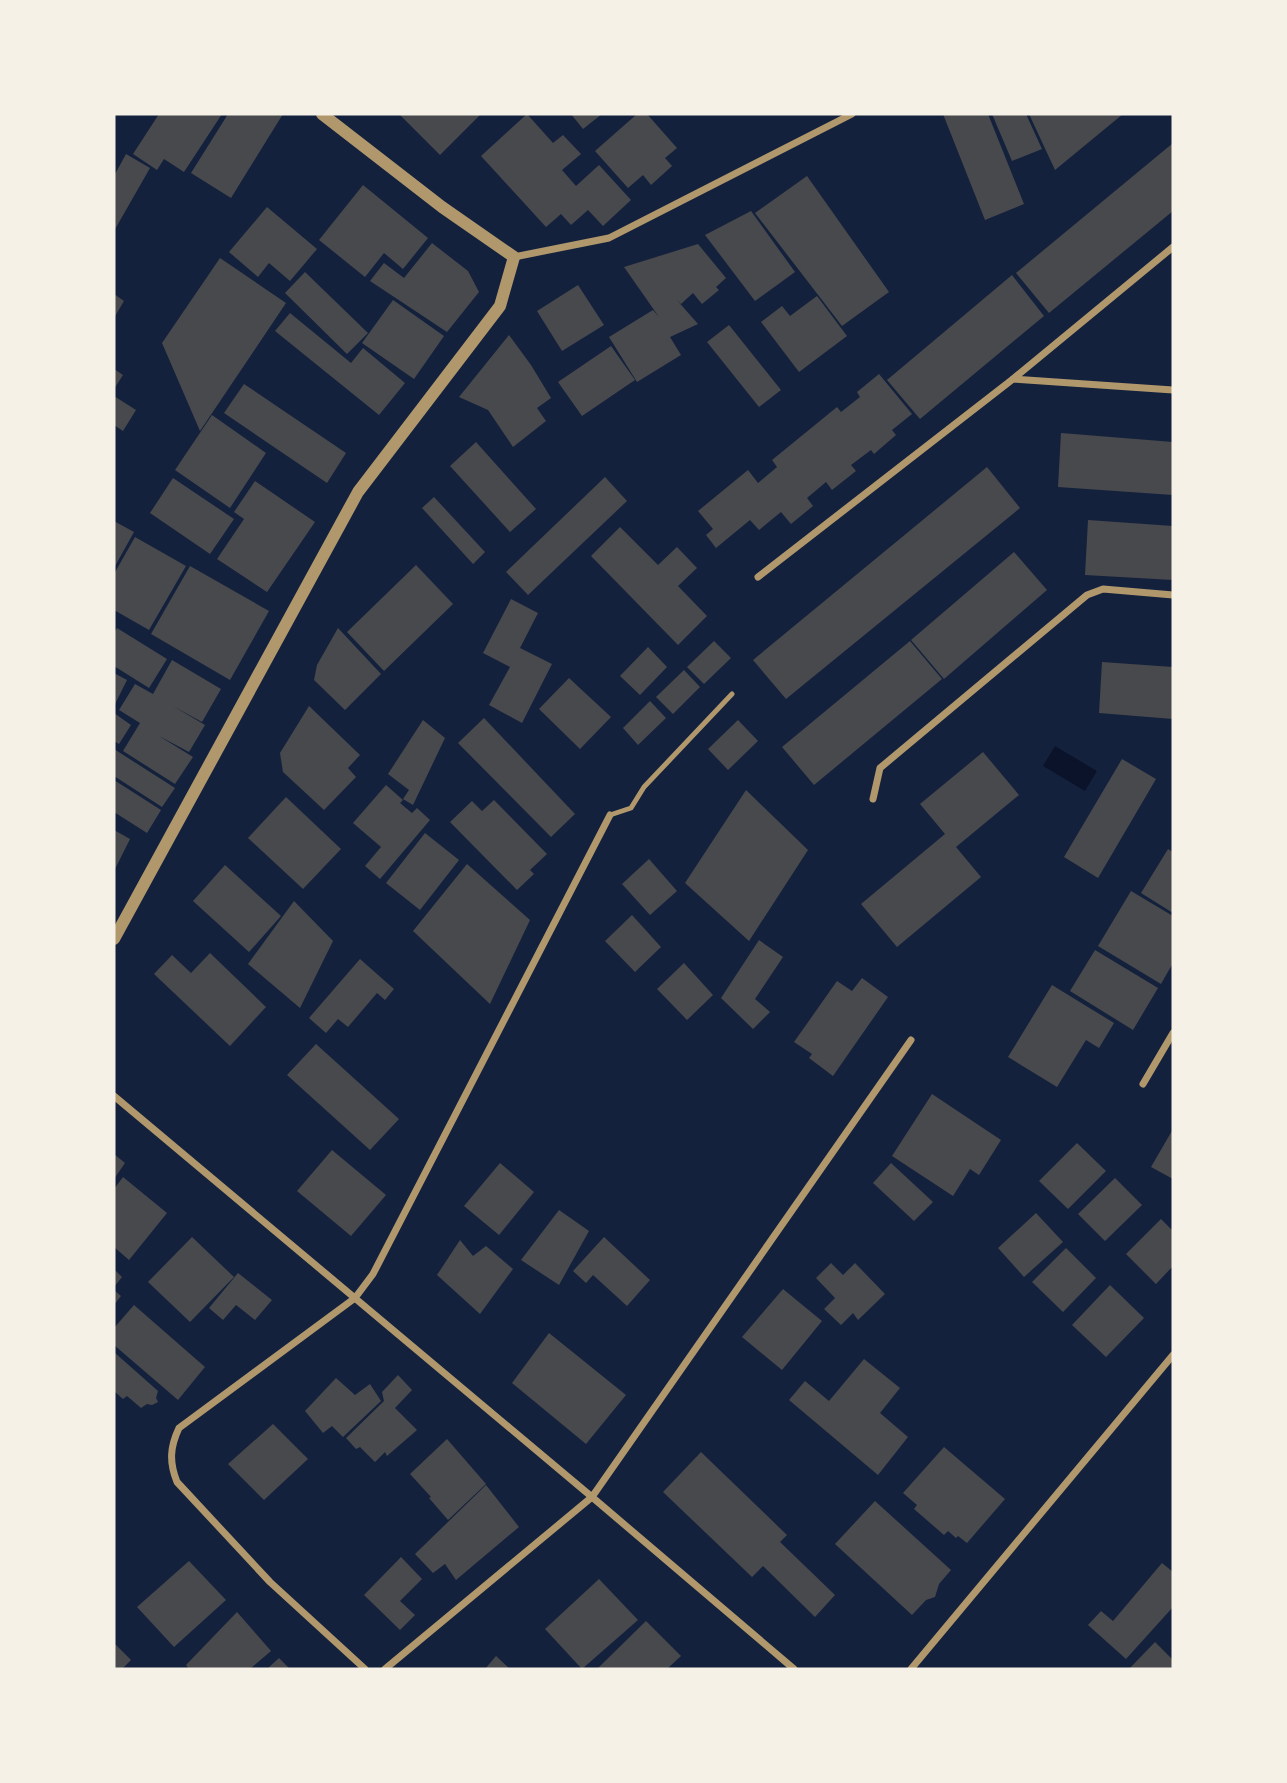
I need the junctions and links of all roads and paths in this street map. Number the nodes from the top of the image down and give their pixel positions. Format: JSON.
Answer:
{"nodes":[{"id":1,"x":321,"y":114,"type":"edge"},
{"id":2,"x":852,"y":114,"type":"edge"},
{"id":3,"x":1173,"y":247,"type":"edge"},
{"id":4,"x":514,"y":257,"type":"junction"},
{"id":5,"x":1013,"y":379,"type":"junction"},
{"id":6,"x":1173,"y":390,"type":"edge"},
{"id":7,"x":758,"y":577,"type":"dead end"},
{"id":8,"x":1173,"y":595,"type":"edge"},
{"id":9,"x":732,"y":694,"type":"dead end"},
{"id":10,"x":873,"y":799,"type":"dead end"},
{"id":11,"x":610,"y":815,"type":"joint"},
{"id":12,"x":114,"y":939,"type":"edge"},
{"id":13,"x":1173,"y":1032,"type":"edge"},
{"id":14,"x":911,"y":1040,"type":"dead end"},
{"id":15,"x":1143,"y":1084,"type":"dead end"},
{"id":16,"x":114,"y":1096,"type":"edge"},
{"id":17,"x":355,"y":1297,"type":"junction"},
{"id":18,"x":1173,"y":1355,"type":"edge"},
{"id":19,"x":592,"y":1497,"type":"junction"},
{"id":20,"x":365,"y":1669,"type":"edge"},
{"id":21,"x":385,"y":1669,"type":"edge"},
{"id":22,"x":794,"y":1669,"type":"edge"},
{"id":23,"x":911,"y":1669,"type":"edge"}],
"edges":[{"from":1,"to":4,"type":"street"},
{"from":2,"to":4,"type":"street"},
{"from":3,"to":5,"type":"street"},
{"from":4,"to":12,"type":"street"},
{"from":5,"to":6,"type":"street"},
{"from":5,"to":7,"type":"street"},
{"from":8,"to":10,"type":"street"},
{"from":9,"to":11,"type":"lane"},
{"from":11,"to":17,"type":"street"},
{"from":13,"to":15,"type":"street"},
{"from":14,"to":19,"type":"street"},
{"from":16,"to":17,"type":"street"},
{"from":17,"to":19,"type":"street"},
{"from":17,"to":20,"type":"street"},
{"from":18,"to":23,"type":"street"},
{"from":19,"to":21,"type":"street"},
{"from":19,"to":22,"type":"street"}]}
